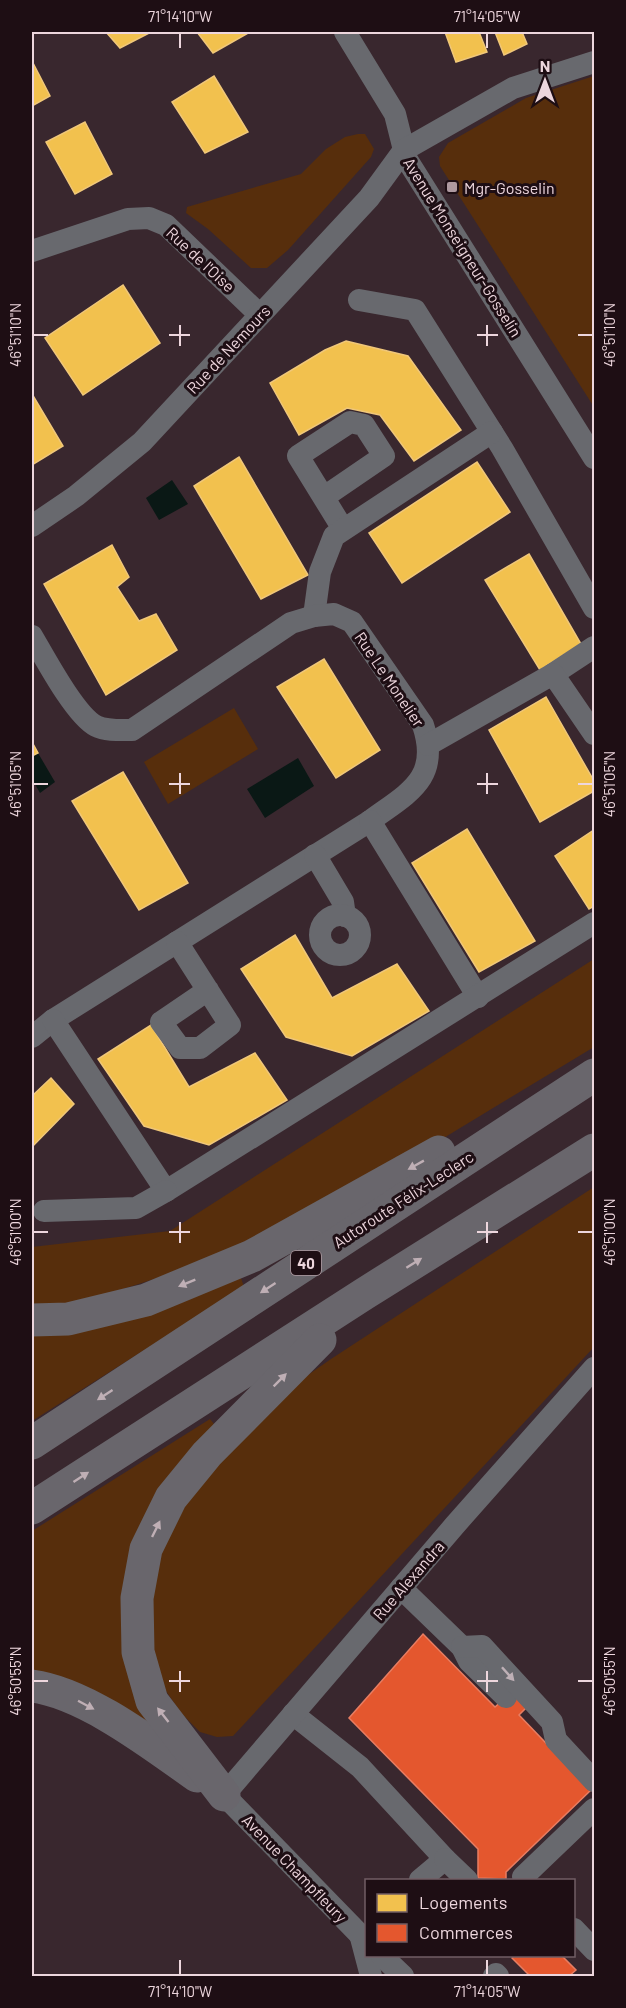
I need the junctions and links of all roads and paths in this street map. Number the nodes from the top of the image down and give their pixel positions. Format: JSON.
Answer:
{"nodes":[{"id":1,"x":345,"y":32,"type":"edge"},
{"id":2,"x":594,"y":62,"type":"edge"},
{"id":3,"x":404,"y":150,"type":"junction"},
{"id":4,"x":32,"y":251,"type":"edge"},
{"id":5,"x":358,"y":300,"type":"dead end"},
{"id":6,"x":260,"y":315,"type":"junction"},
{"id":7,"x":492,"y":432,"type":"junction"},
{"id":8,"x":594,"y":458,"type":"edge"},
{"id":9,"x":324,"y":497,"type":"dead end"},
{"id":10,"x":32,"y":526,"type":"edge"},
{"id":11,"x":344,"y":529,"type":"junction"},
{"id":12,"x":594,"y":608,"type":"edge"},
{"id":13,"x":314,"y":616,"type":"junction"},
{"id":14,"x":32,"y":636,"type":"edge"},
{"id":15,"x":594,"y":647,"type":"edge"},
{"id":16,"x":553,"y":674,"type":"junction"},
{"id":17,"x":594,"y":734,"type":"edge"},
{"id":18,"x":428,"y":745,"type":"junction"},
{"id":19,"x":370,"y":821,"type":"junction"},
{"id":20,"x":315,"y":855,"type":"junction"},
{"id":21,"x":345,"y":916,"type":"dead end"},
{"id":22,"x":594,"y":922,"type":"edge"},
{"id":23,"x":177,"y":942,"type":"junction"},
{"id":24,"x":208,"y":990,"type":"dead end"},
{"id":25,"x":478,"y":997,"type":"junction"},
{"id":26,"x":53,"y":1020,"type":"junction"},
{"id":27,"x":32,"y":1037,"type":"edge"},
{"id":28,"x":588,"y":1079,"type":"edge"},
{"id":29,"x":594,"y":1150,"type":"edge"},
{"id":30,"x":166,"y":1191,"type":"junction"},
{"id":31,"x":44,"y":1211,"type":"dead end"},
{"id":32,"x":364,"y":1294,"type":"junction"},
{"id":33,"x":32,"y":1320,"type":"edge"},
{"id":34,"x":594,"y":1368,"type":"edge"},
{"id":35,"x":32,"y":1443,"type":"edge"},
{"id":36,"x":32,"y":1508,"type":"edge"},
{"id":37,"x":401,"y":1588,"type":"junction"},
{"id":38,"x":462,"y":1647,"type":"junction"},
{"id":39,"x":32,"y":1686,"type":"edge"},
{"id":40,"x":506,"y":1697,"type":"dead end"},
{"id":41,"x":293,"y":1714,"type":"junction"},
{"id":42,"x":594,"y":1781,"type":"edge"},
{"id":43,"x":224,"y":1795,"type":"junction"},
{"id":44,"x":594,"y":1809,"type":"edge"},
{"id":45,"x":445,"y":1858,"type":"junction"},
{"id":46,"x":422,"y":1879,"type":"edge"},
{"id":47,"x":464,"y":1879,"type":"edge"},
{"id":48,"x":522,"y":1879,"type":"edge"},
{"id":49,"x":575,"y":1931,"type":"edge"},
{"id":50,"x":364,"y":1934,"type":"edge"},
{"id":51,"x":594,"y":1950,"type":"edge"},
{"id":52,"x":368,"y":1957,"type":"edge"},
{"id":53,"x":383,"y":1957,"type":"edge"},
{"id":54,"x":371,"y":1977,"type":"edge"},
{"id":55,"x":403,"y":1977,"type":"edge"}],
"edges":[{"from":1,"to":3,"type":"street","name":"Avenue Monseigneur-Gosselin"},
{"from":2,"to":3,"type":"street"},
{"from":3,"to":6,"type":"street","name":"Rue de Nemours"},
{"from":3,"to":8,"type":"street","name":"Avenue Monseigneur-Gosselin"},
{"from":4,"to":6,"type":"street","name":"Rue de l'Oise"},
{"from":5,"to":7,"type":"street"},
{"from":6,"to":10,"type":"street","name":"Rue de Nemours"},
{"from":7,"to":11,"type":"street"},
{"from":7,"to":12,"type":"street"},
{"from":9,"to":11,"type":"street"},
{"from":11,"to":13,"type":"street"},
{"from":13,"to":14,"type":"street","name":"Rue Le Monelier"},
{"from":13,"to":18,"type":"street","name":"Rue Le Monelier"},
{"from":15,"to":16,"type":"street"},
{"from":16,"to":17,"type":"street"},
{"from":16,"to":18,"type":"street"},
{"from":18,"to":19,"type":"street","name":"Rue Le Monelier"},
{"from":19,"to":20,"type":"street","name":"Rue Le Monelier"},
{"from":19,"to":25,"type":"street"},
{"from":20,"to":21,"type":"street"},
{"from":20,"to":23,"type":"street","name":"Rue Le Monelier"},
{"from":22,"to":25,"type":"street"},
{"from":23,"to":24,"type":"street"},
{"from":23,"to":26,"type":"street","name":"Rue Le Monelier"},
{"from":25,"to":30,"type":"street"},
{"from":26,"to":27,"type":"street","name":"Rue Le Monelier"},
{"from":26,"to":30,"type":"street"},
{"from":28,"to":33,"type":"highway","one_way":true},
{"from":28,"to":35,"type":"highway","name":"Autoroute Félix-Leclerc","number":"40","one_way":true},
{"from":32,"to":29,"type":"highway","one_way":true},
{"from":30,"to":31,"type":"street"},
{"from":36,"to":32,"type":"highway","one_way":true},
{"from":43,"to":32,"type":"highway","one_way":true},
{"from":34,"to":37,"type":"street","name":"Rue Alexandra"},
{"from":37,"to":38,"type":"street"},
{"from":37,"to":41,"type":"street","name":"Rue Alexandra"},
{"from":38,"to":40,"type":"street"},
{"from":38,"to":42,"type":"street","one_way":true},
{"from":39,"to":43,"type":"highway","one_way":true},
{"from":41,"to":43,"type":"street","name":"Rue Alexandra"},
{"from":41,"to":45,"type":"street"},
{"from":43,"to":50,"type":"street","name":"Avenue Champfleury"},
{"from":44,"to":48,"type":"street"},
{"from":45,"to":46,"type":"street"},
{"from":45,"to":47,"type":"street"},
{"from":49,"to":51,"type":"street"},
{"from":52,"to":54,"type":"street"},
{"from":53,"to":55,"type":"street"}]}
